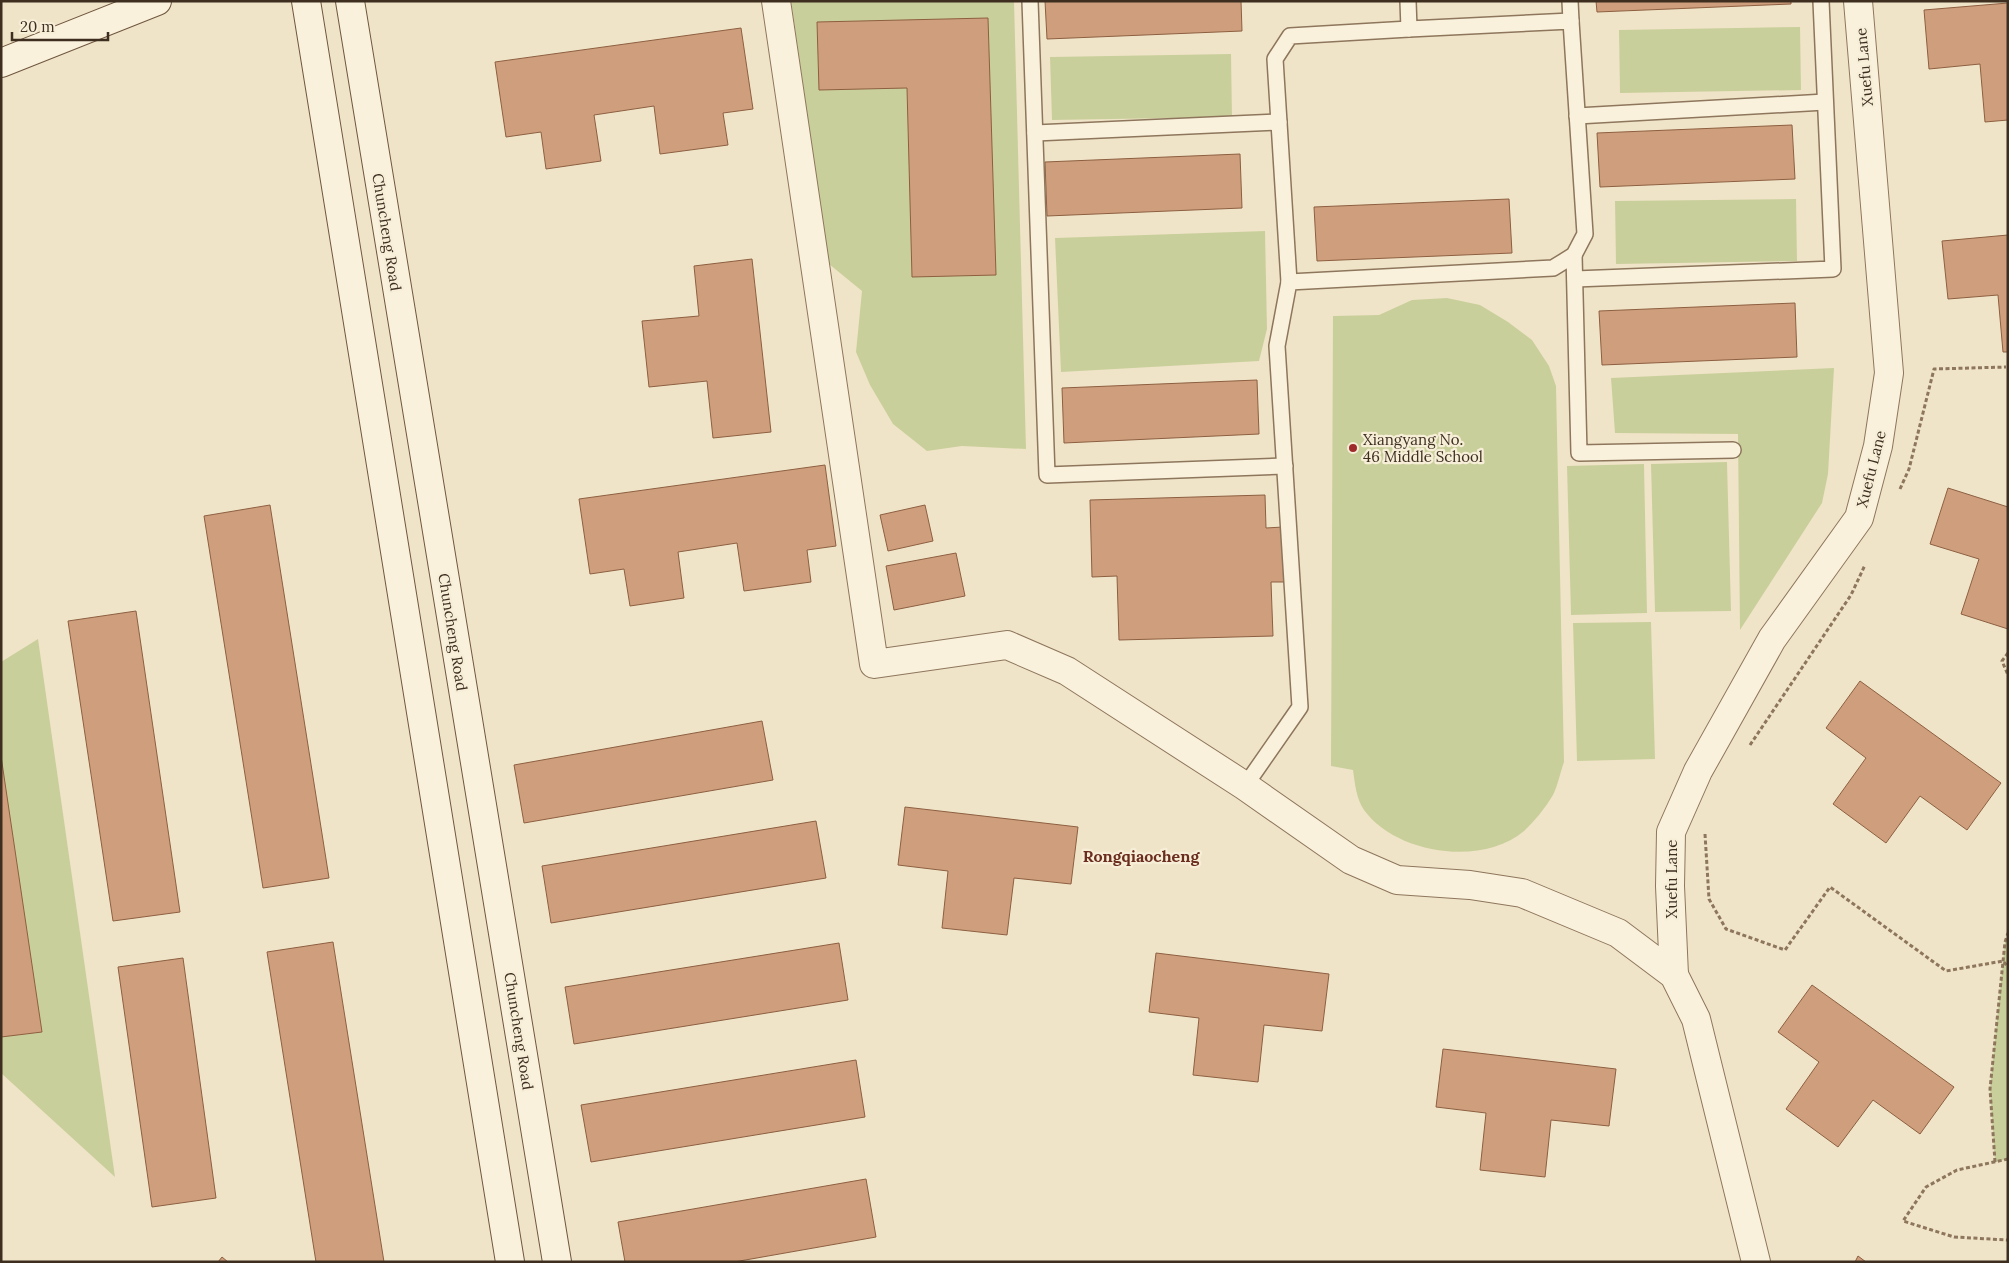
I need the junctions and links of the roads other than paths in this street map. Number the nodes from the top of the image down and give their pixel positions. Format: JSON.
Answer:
{"nodes":[{"id":1,"x":158,"y":1,"type":"edge"},
{"id":2,"x":306,"y":1,"type":"edge"},
{"id":3,"x":350,"y":1,"type":"edge"},
{"id":4,"x":776,"y":1,"type":"edge"},
{"id":5,"x":1030,"y":1,"type":"edge"},
{"id":6,"x":1408,"y":1,"type":"edge"},
{"id":7,"x":1570,"y":1,"type":"edge"},
{"id":8,"x":1821,"y":1,"type":"edge"},
{"id":9,"x":1858,"y":1,"type":"edge"},
{"id":10,"x":1571,"y":21,"type":"junction"},
{"id":11,"x":1409,"y":29,"type":"junction"},
{"id":12,"x":1,"y":64,"type":"edge"},
{"id":13,"x":1825,"y":102,"type":"junction"},
{"id":14,"x":1577,"y":116,"type":"junction"},
{"id":15,"x":1279,"y":122,"type":"junction"},
{"id":16,"x":1035,"y":133,"type":"junction"},
{"id":17,"x":1574,"y":255,"type":"junction"},
{"id":18,"x":1575,"y":280,"type":"junction"},
{"id":19,"x":1290,"y":282,"type":"junction"},
{"id":20,"x":1733,"y":450,"type":"dead end"},
{"id":21,"x":1284,"y":466,"type":"junction"},
{"id":22,"x":1244,"y":786,"type":"junction"},
{"id":23,"x":1674,"y":975,"type":"junction"},
{"id":24,"x":510,"y":1262,"type":"edge"},
{"id":25,"x":557,"y":1262,"type":"edge"},
{"id":26,"x":1756,"y":1262,"type":"edge"}],
"edges":[{"from":1,"to":12,"type":"street"},
{"from":2,"to":24,"type":"street"},
{"from":3,"to":25,"type":"street","name":"Chuncheng Road"},
{"from":4,"to":22,"type":"street"},
{"from":5,"to":16,"type":"lane"},
{"from":6,"to":11,"type":"lane"},
{"from":7,"to":10,"type":"lane"},
{"from":8,"to":13,"type":"lane"},
{"from":9,"to":23,"type":"street","name":"Xuefu Lane"},
{"from":10,"to":11,"type":"lane"},
{"from":10,"to":14,"type":"lane"},
{"from":11,"to":15,"type":"lane"},
{"from":13,"to":14,"type":"lane"},
{"from":13,"to":18,"type":"lane"},
{"from":14,"to":17,"type":"lane"},
{"from":15,"to":16,"type":"lane"},
{"from":15,"to":19,"type":"lane"},
{"from":16,"to":21,"type":"lane"},
{"from":17,"to":18,"type":"lane"},
{"from":17,"to":19,"type":"lane"},
{"from":18,"to":20,"type":"lane"},
{"from":19,"to":21,"type":"lane"},
{"from":21,"to":22,"type":"lane"},
{"from":22,"to":23,"type":"street"},
{"from":23,"to":26,"type":"street"}]}
